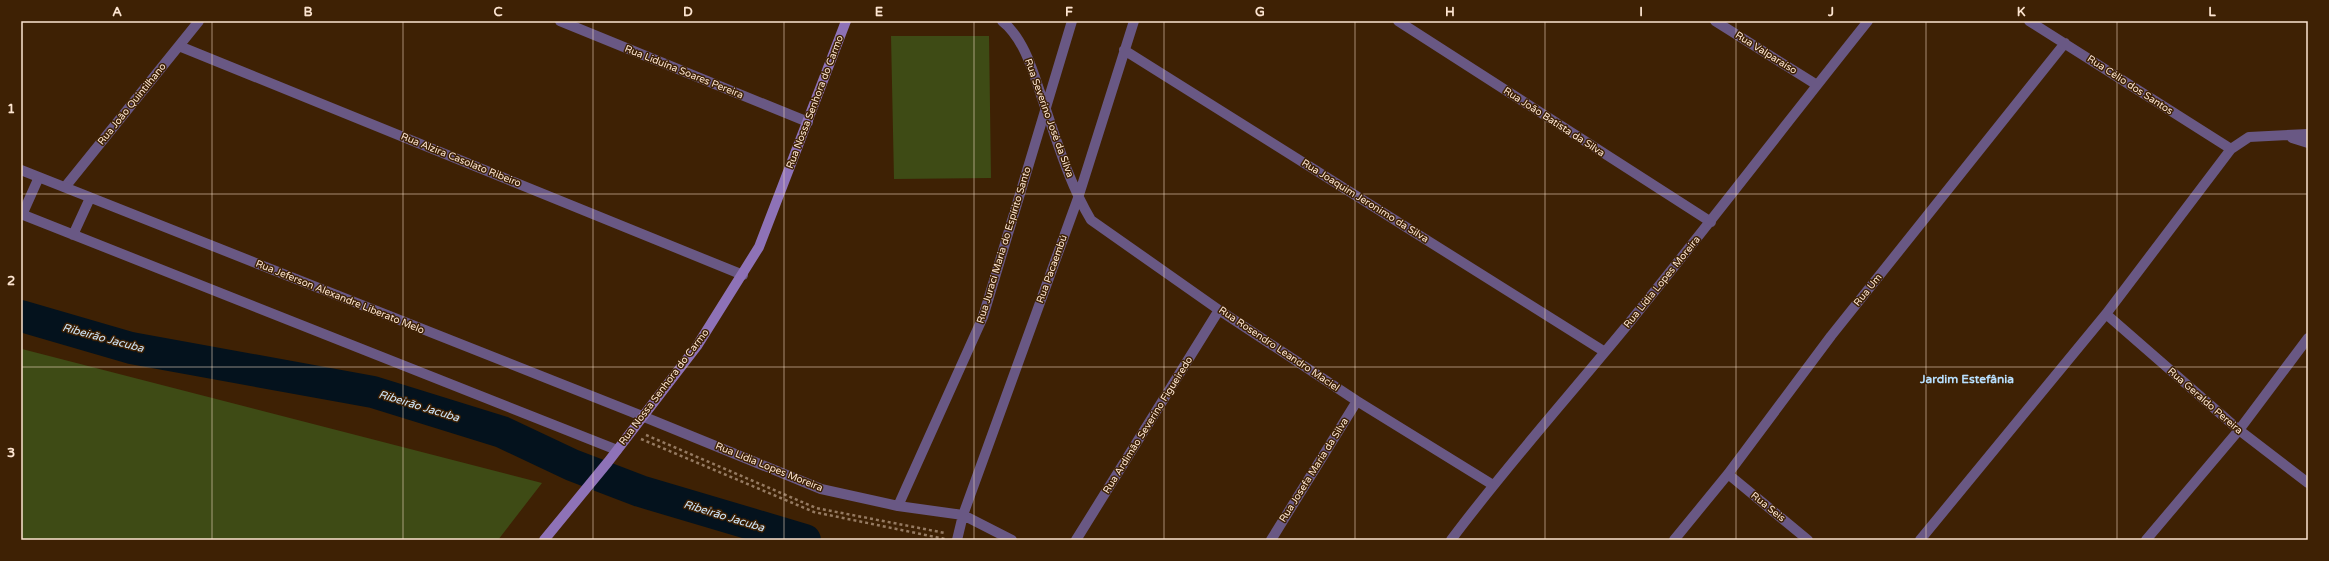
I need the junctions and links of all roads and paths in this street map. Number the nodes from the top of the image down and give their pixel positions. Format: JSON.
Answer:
{"nodes":[{"id":1,"x":199,"y":21,"type":"edge"},
{"id":2,"x":560,"y":21,"type":"edge"},
{"id":3,"x":846,"y":21,"type":"edge"},
{"id":4,"x":1002,"y":21,"type":"edge"},
{"id":5,"x":1072,"y":21,"type":"edge"},
{"id":6,"x":1134,"y":21,"type":"edge"},
{"id":7,"x":1398,"y":21,"type":"edge"},
{"id":8,"x":1715,"y":21,"type":"edge"},
{"id":9,"x":1868,"y":21,"type":"edge"},
{"id":10,"x":2029,"y":21,"type":"edge"},
{"id":11,"x":2065,"y":43,"type":"junction"},
{"id":12,"x":179,"y":46,"type":"junction"},
{"id":13,"x":1124,"y":50,"type":"junction"},
{"id":14,"x":1817,"y":85,"type":"junction"},
{"id":15,"x":1046,"y":110,"type":"junction"},
{"id":16,"x":808,"y":122,"type":"junction"},
{"id":17,"x":2308,"y":134,"type":"edge"},
{"id":18,"x":2286,"y":136,"type":"junction"},
{"id":19,"x":2308,"y":143,"type":"edge"},
{"id":20,"x":2231,"y":150,"type":"junction"},
{"id":21,"x":21,"y":170,"type":"edge"},
{"id":22,"x":38,"y":177,"type":"junction"},
{"id":23,"x":65,"y":187,"type":"junction"},
{"id":24,"x":90,"y":198,"type":"junction"},
{"id":25,"x":1078,"y":198,"type":"junction"},
{"id":26,"x":22,"y":214,"type":"edge"},
{"id":27,"x":1711,"y":222,"type":"junction"},
{"id":28,"x":73,"y":235,"type":"junction"},
{"id":29,"x":743,"y":275,"type":"junction"},
{"id":30,"x":1219,"y":310,"type":"junction"},
{"id":31,"x":2106,"y":314,"type":"junction"},
{"id":32,"x":2308,"y":338,"type":"edge"},
{"id":33,"x":1605,"y":352,"type":"junction"},
{"id":34,"x":1357,"y":401,"type":"junction"},
{"id":35,"x":642,"y":416,"type":"junction"},
{"id":36,"x":2239,"y":430,"type":"junction"},
{"id":37,"x":617,"y":450,"type":"junction"},
{"id":38,"x":1728,"y":474,"type":"junction"},
{"id":39,"x":2308,"y":483,"type":"edge"},
{"id":40,"x":1493,"y":484,"type":"junction"},
{"id":41,"x":898,"y":506,"type":"junction"},
{"id":42,"x":963,"y":515,"type":"junction"},
{"id":43,"x":544,"y":540,"type":"edge"},
{"id":44,"x":957,"y":540,"type":"edge"},
{"id":45,"x":1012,"y":540,"type":"edge"},
{"id":46,"x":1076,"y":540,"type":"edge"},
{"id":47,"x":1270,"y":540,"type":"edge"},
{"id":48,"x":1451,"y":540,"type":"edge"},
{"id":49,"x":1674,"y":540,"type":"edge"},
{"id":50,"x":1808,"y":540,"type":"edge"},
{"id":51,"x":1920,"y":540,"type":"edge"},
{"id":52,"x":2146,"y":540,"type":"edge"}],
"edges":[{"from":1,"to":12,"type":"street","name":"Rua João Quintilhano"},
{"from":2,"to":16,"type":"street","name":"Rua Liduína Soares Pereira"},
{"from":3,"to":16,"type":"main road","name":"Rua Nossa Senhora do Carmo"},
{"from":4,"to":15,"type":"street","name":"Rua Severino José da Silva"},
{"from":5,"to":15,"type":"street","name":"Rua Juraci Maria do Espírito Santo"},
{"from":6,"to":13,"type":"street","name":"Rua Pacaembú"},
{"from":7,"to":27,"type":"street","name":"Rua João Batista da Silva"},
{"from":8,"to":14,"type":"street","name":"Rua Valparaíso"},
{"from":9,"to":14,"type":"street","name":"Rua Lídia Lopes Moreira"},
{"from":10,"to":11,"type":"street","name":"Rua Célio dos Santos"},
{"from":11,"to":20,"type":"street","name":"Rua Célio dos Santos"},
{"from":11,"to":38,"type":"street","name":"Rua Um"},
{"from":12,"to":23,"type":"street","name":"Rua João Quintilhano"},
{"from":12,"to":29,"type":"street","name":"Rua Alzira Casolato Ribeiro"},
{"from":13,"to":25,"type":"street","name":"Rua Pacaembú"},
{"from":13,"to":33,"type":"street","name":"Rua Joaquim Jeronimo da Silva"},
{"from":14,"to":27,"type":"street","name":"Rua Lídia Lopes Moreira"},
{"from":15,"to":25,"type":"street","name":"Rua Severino José da Silva"},
{"from":15,"to":41,"type":"street","name":"Rua Juraci Maria do Espírito Santo"},
{"from":16,"to":29,"type":"main road","name":"Rua Nossa Senhora do Carmo"},
{"from":17,"to":18,"type":"street"},
{"from":18,"to":19,"type":"street"},
{"from":18,"to":20,"type":"street"},
{"from":20,"to":31,"type":"street"},
{"from":21,"to":22,"type":"street","name":"Rua Jeferson Alexandre Liberato Melo"},
{"from":22,"to":23,"type":"street","name":"Rua Jeferson Alexandre Liberato Melo"},
{"from":22,"to":26,"type":"street"},
{"from":23,"to":24,"type":"street","name":"Rua Jeferson Alexandre Liberato Melo"},
{"from":24,"to":28,"type":"street"},
{"from":24,"to":35,"type":"street","name":"Rua Jeferson Alexandre Liberato Melo"},
{"from":25,"to":30,"type":"street","name":"Rua Rosendro Leandro Maciel"},
{"from":25,"to":42,"type":"street","name":"Rua Pacaembú"},
{"from":26,"to":28,"type":"street"},
{"from":27,"to":33,"type":"street","name":"Rua Lídia Lopes Moreira"},
{"from":28,"to":37,"type":"street"},
{"from":29,"to":35,"type":"main road","name":"Rua Nossa Senhora do Carmo"},
{"from":30,"to":34,"type":"street","name":"Rua Rosendro Leandro Maciel"},
{"from":30,"to":46,"type":"street","name":"Rua Ardimão Severino Figueiredo"},
{"from":31,"to":36,"type":"street","name":"Rua Geraldo Pereira"},
{"from":31,"to":51,"type":"street"},
{"from":32,"to":36,"type":"street"},
{"from":33,"to":40,"type":"street","name":"Rua Lídia Lopes Moreira"},
{"from":34,"to":40,"type":"street","name":"Rua Rosendro Leandro Maciel"},
{"from":34,"to":47,"type":"street","name":"Rua Josefa Maria da Silva"},
{"from":35,"to":37,"type":"main road","name":"Rua Nossa Senhora do Carmo"},
{"from":35,"to":41,"type":"street","name":"Rua Lídia Lopes Moreira"},
{"from":36,"to":39,"type":"street","name":"Rua Geraldo Pereira"},
{"from":36,"to":52,"type":"street"},
{"from":37,"to":43,"type":"main road","name":"Rua Nossa Senhora do Carmo"},
{"from":38,"to":49,"type":"street","name":"Rua Um"},
{"from":38,"to":50,"type":"street","name":"Rua Seis"},
{"from":40,"to":48,"type":"street","name":"Rua Lídia Lopes Moreira"},
{"from":41,"to":42,"type":"street","name":"Rua Lídia Lopes Moreira"},
{"from":42,"to":44,"type":"street","name":"Rua Pacaembú"},
{"from":42,"to":45,"type":"street","name":"Rua Lídia Lopes Moreira"}]}
